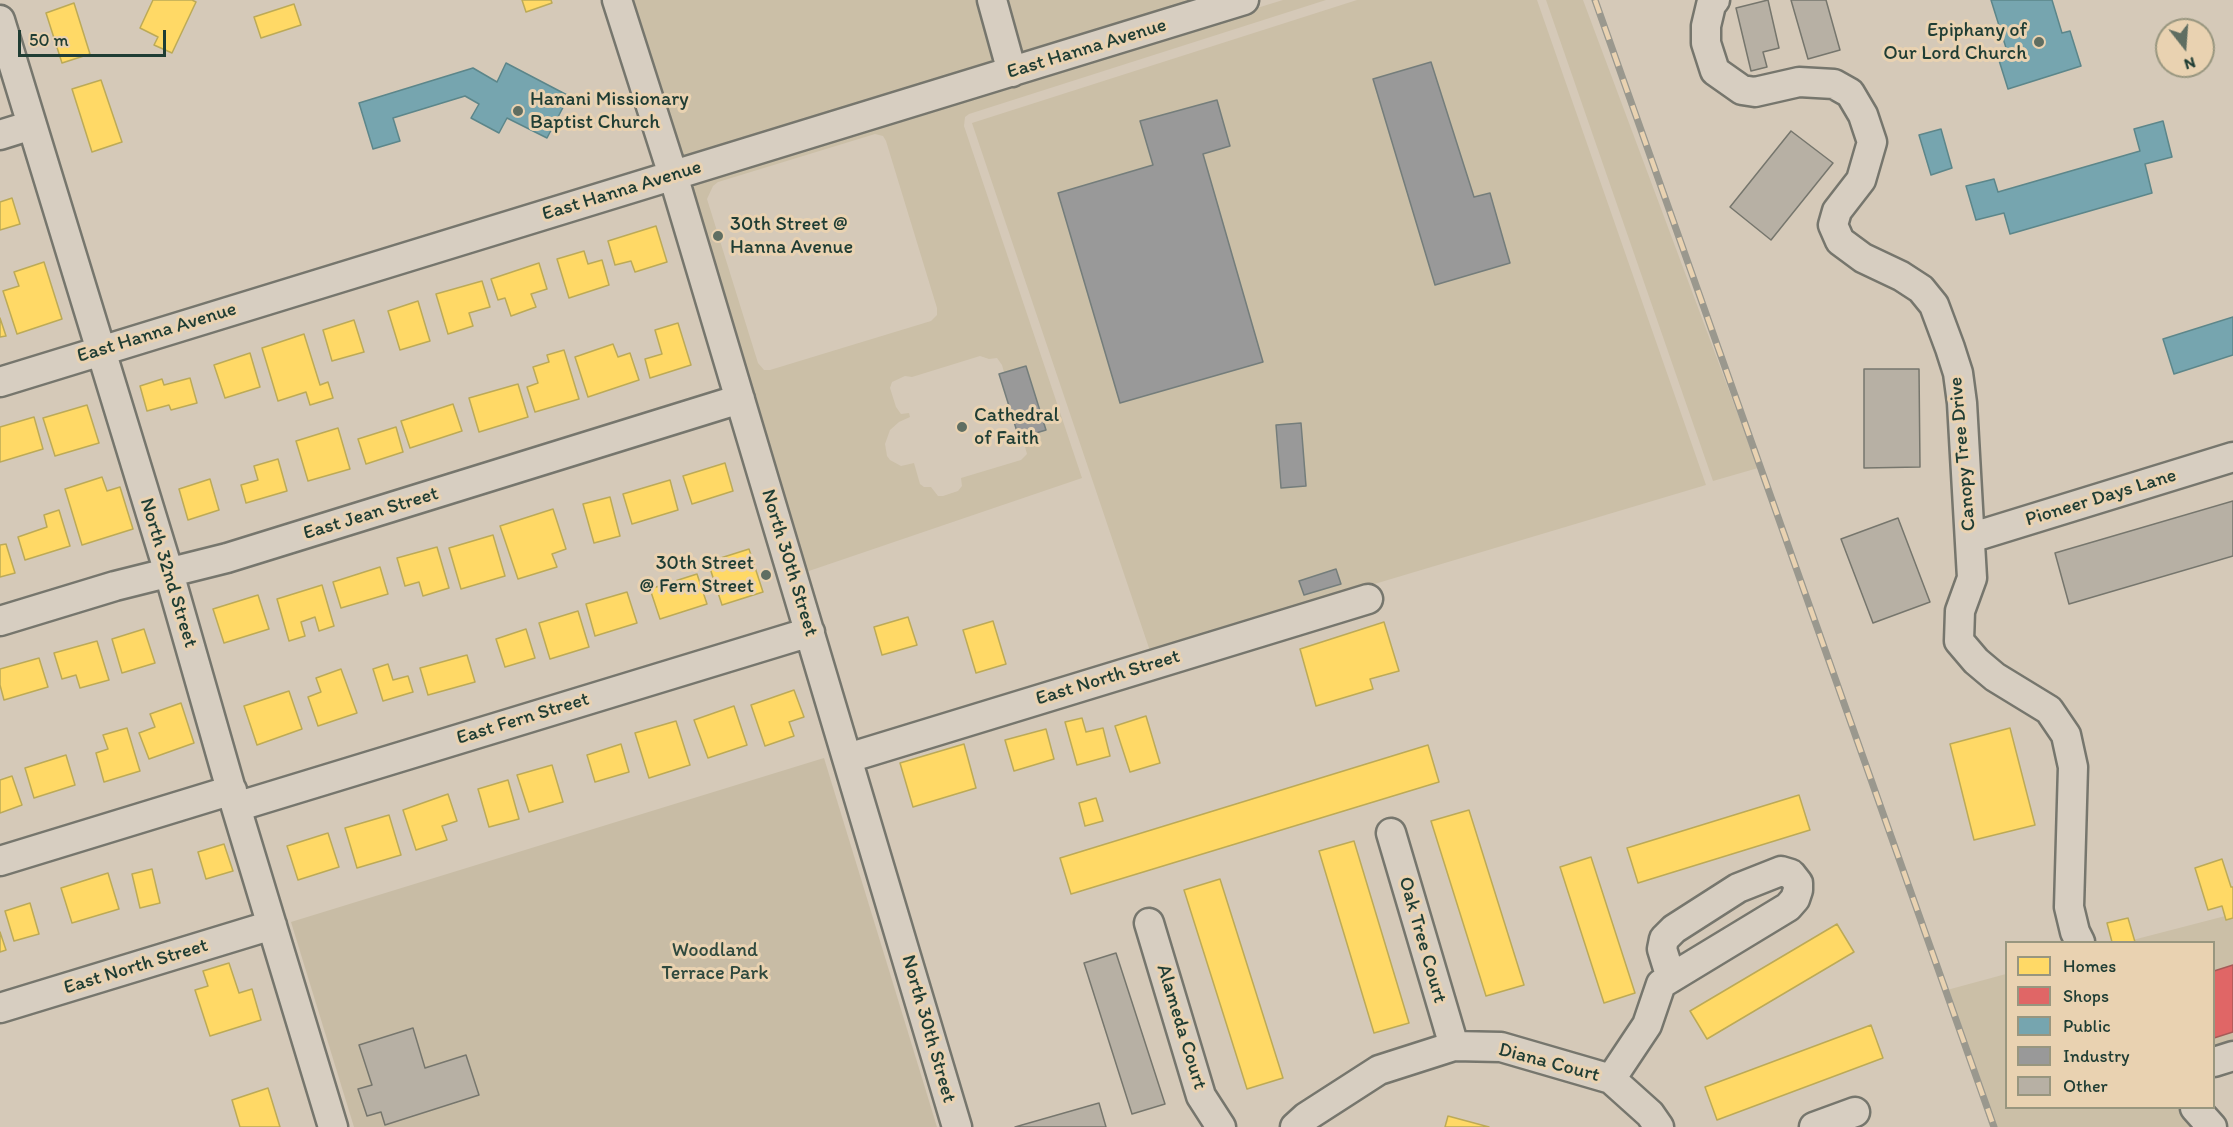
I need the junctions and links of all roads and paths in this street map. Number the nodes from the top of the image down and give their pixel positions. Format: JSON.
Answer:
{"nodes":[{"id":1,"x":617,"y":0,"type":"edge"},
{"id":2,"x":992,"y":0,"type":"edge"},
{"id":3,"x":1244,"y":0,"type":"edge"},
{"id":4,"x":1715,"y":0,"type":"edge"},
{"id":5,"x":0,"y":20,"type":"edge"},
{"id":6,"x":1012,"y":72,"type":"junction"},
{"id":7,"x":32,"y":125,"type":"junction"},
{"id":8,"x":0,"y":135,"type":"edge"},
{"id":9,"x":673,"y":175,"type":"junction"},
{"id":10,"x":100,"y":351,"type":"junction"},
{"id":11,"x":0,"y":382,"type":"edge"},
{"id":12,"x":741,"y":399,"type":"junction"},
{"id":13,"x":2233,"y":457,"type":"edge"},
{"id":14,"x":1970,"y":538,"type":"junction"},
{"id":15,"x":169,"y":573,"type":"junction"},
{"id":16,"x":1368,"y":599,"type":"dead end"},
{"id":17,"x":0,"y":621,"type":"edge"},
{"id":18,"x":810,"y":632,"type":"junction"},
{"id":19,"x":848,"y":758,"type":"junction"},
{"id":20,"x":234,"y":798,"type":"junction"},
{"id":21,"x":1391,"y":833,"type":"dead end"},
{"id":22,"x":0,"y":861,"type":"edge"},
{"id":23,"x":1149,"y":923,"type":"dead end"},
{"id":24,"x":272,"y":925,"type":"junction"},
{"id":25,"x":2080,"y":941,"type":"edge"},
{"id":26,"x":1671,"y":978,"type":"junction"},
{"id":27,"x":0,"y":1008,"type":"edge"},
{"id":28,"x":1454,"y":1046,"type":"junction"},
{"id":29,"x":2233,"y":1056,"type":"edge"},
{"id":30,"x":2215,"y":1062,"type":"edge"},
{"id":31,"x":1611,"y":1079,"type":"junction"},
{"id":32,"x":2197,"y":1109,"type":"edge"},
{"id":33,"x":1855,"y":1112,"type":"dead end"},
{"id":34,"x":333,"y":1127,"type":"edge"},
{"id":35,"x":957,"y":1127,"type":"edge"},
{"id":36,"x":1221,"y":1127,"type":"edge"},
{"id":37,"x":1295,"y":1127,"type":"edge"},
{"id":38,"x":1659,"y":1127,"type":"edge"},
{"id":39,"x":1814,"y":1127,"type":"edge"},
{"id":40,"x":2212,"y":1127,"type":"edge"}],
"edges":[{"from":1,"to":9,"type":"street","name":"North 30th Street"},
{"from":2,"to":6,"type":"street"},
{"from":3,"to":6,"type":"street","name":"East Hanna Avenue"},
{"from":4,"to":14,"type":"street","name":"Canopy Tree Drive"},
{"from":5,"to":7,"type":"street","name":"North 32nd Street"},
{"from":6,"to":9,"type":"street","name":"East Hanna Avenue"},
{"from":7,"to":8,"type":"street"},
{"from":7,"to":10,"type":"street","name":"North 32nd Street"},
{"from":9,"to":10,"type":"street","name":"East Hanna Avenue"},
{"from":9,"to":12,"type":"street","name":"North 30th Street"},
{"from":10,"to":11,"type":"street","name":"East Hanna Avenue"},
{"from":10,"to":15,"type":"street","name":"North 32nd Street"},
{"from":12,"to":15,"type":"street","name":"East Jean Street"},
{"from":12,"to":18,"type":"street","name":"North 30th Street"},
{"from":13,"to":14,"type":"street","name":"Pioneer Days Lane"},
{"from":14,"to":25,"type":"street","name":"Canopy Tree Drive"},
{"from":15,"to":17,"type":"street","name":"East Jean Street"},
{"from":15,"to":20,"type":"street","name":"North 32nd Street"},
{"from":16,"to":19,"type":"street","name":"East North Street"},
{"from":18,"to":19,"type":"street","name":"North 30th Street"},
{"from":18,"to":20,"type":"street","name":"East Fern Street"},
{"from":19,"to":35,"type":"street","name":"North 30th Street"},
{"from":20,"to":22,"type":"street","name":"East Fern Street"},
{"from":20,"to":24,"type":"street","name":"North 32nd Street"},
{"from":21,"to":28,"type":"street","name":"Oak Tree Court"},
{"from":23,"to":36,"type":"street","name":"Alameda Court"},
{"from":24,"to":27,"type":"street","name":"East North Street"},
{"from":24,"to":34,"type":"street","name":"North 32nd Street"},
{"from":26,"to":26,"type":"street"},
{"from":26,"to":31,"type":"street"},
{"from":28,"to":31,"type":"street","name":"Diana Court"},
{"from":28,"to":37,"type":"street","name":"Diana Court"},
{"from":29,"to":30,"type":"street"},
{"from":31,"to":38,"type":"street","name":"Diana Court"},
{"from":32,"to":40,"type":"street"},
{"from":33,"to":39,"type":"street"}]}
